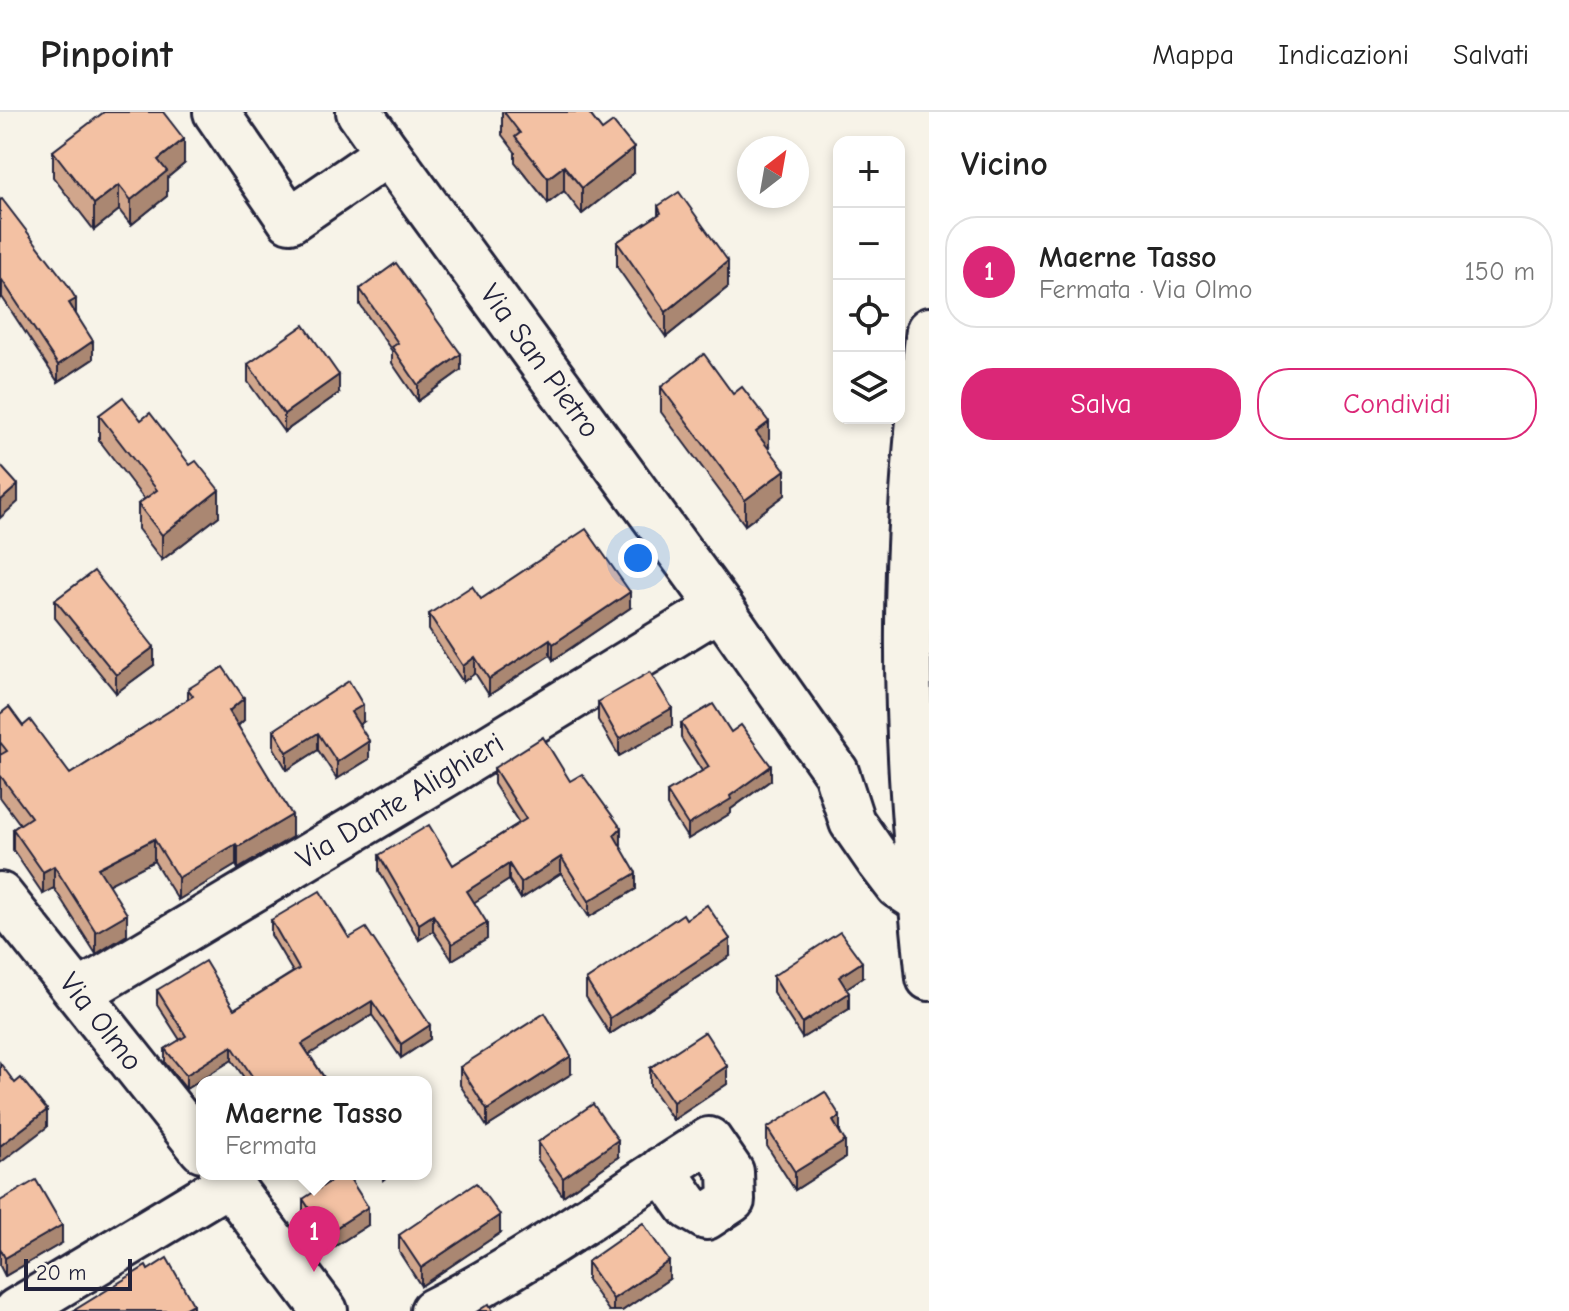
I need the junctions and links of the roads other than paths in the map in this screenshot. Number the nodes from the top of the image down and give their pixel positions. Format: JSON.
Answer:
{"nodes":[{"id":1,"x":216,"y":112,"type":"edge"},
{"id":2,"x":359,"y":112,"type":"edge"},
{"id":3,"x":388,"y":153,"type":"junction"},
{"id":4,"x":929,"y":330,"type":"edge"},
{"id":5,"x":720,"y":607,"type":"junction"},
{"id":6,"x":836,"y":772,"type":"junction"},
{"id":7,"x":914,"y":804,"type":"junction"},
{"id":8,"x":0,"y":895,"type":"edge"},
{"id":9,"x":921,"y":901,"type":"junction"},
{"id":10,"x":929,"y":978,"type":"edge"},
{"id":11,"x":79,"y":993,"type":"junction"},
{"id":12,"x":196,"y":1141,"type":"edge"},
{"id":13,"x":662,"y":1169,"type":"dead end"},
{"id":14,"x":222,"y":1180,"type":"edge"},
{"id":15,"x":227,"y":1180,"type":"edge"},
{"id":16,"x":16,"y":1311,"type":"edge"},
{"id":17,"x":325,"y":1311,"type":"edge"},
{"id":18,"x":433,"y":1311,"type":"edge"}],
"edges":[{"from":1,"to":3,"type":"street"},
{"from":2,"to":3,"type":"street","name":"Via San Pietro"},
{"from":3,"to":5,"type":"street","name":"Via San Pietro"},
{"from":4,"to":7,"type":"street"},
{"from":5,"to":6,"type":"street","name":"Via San Pietro"},
{"from":5,"to":11,"type":"street","name":"Via Dante Alighieri"},
{"from":6,"to":7,"type":"street","name":"Via San Pietro"},
{"from":6,"to":9,"type":"street","name":"Via San Pietro"},
{"from":7,"to":9,"type":"street"},
{"from":8,"to":11,"type":"street","name":"Via Olmo"},
{"from":9,"to":10,"type":"street"},
{"from":11,"to":12,"type":"street","name":"Via Olmo"},
{"from":13,"to":18,"type":"street"},
{"from":14,"to":16,"type":"street"},
{"from":15,"to":17,"type":"street"}]}
